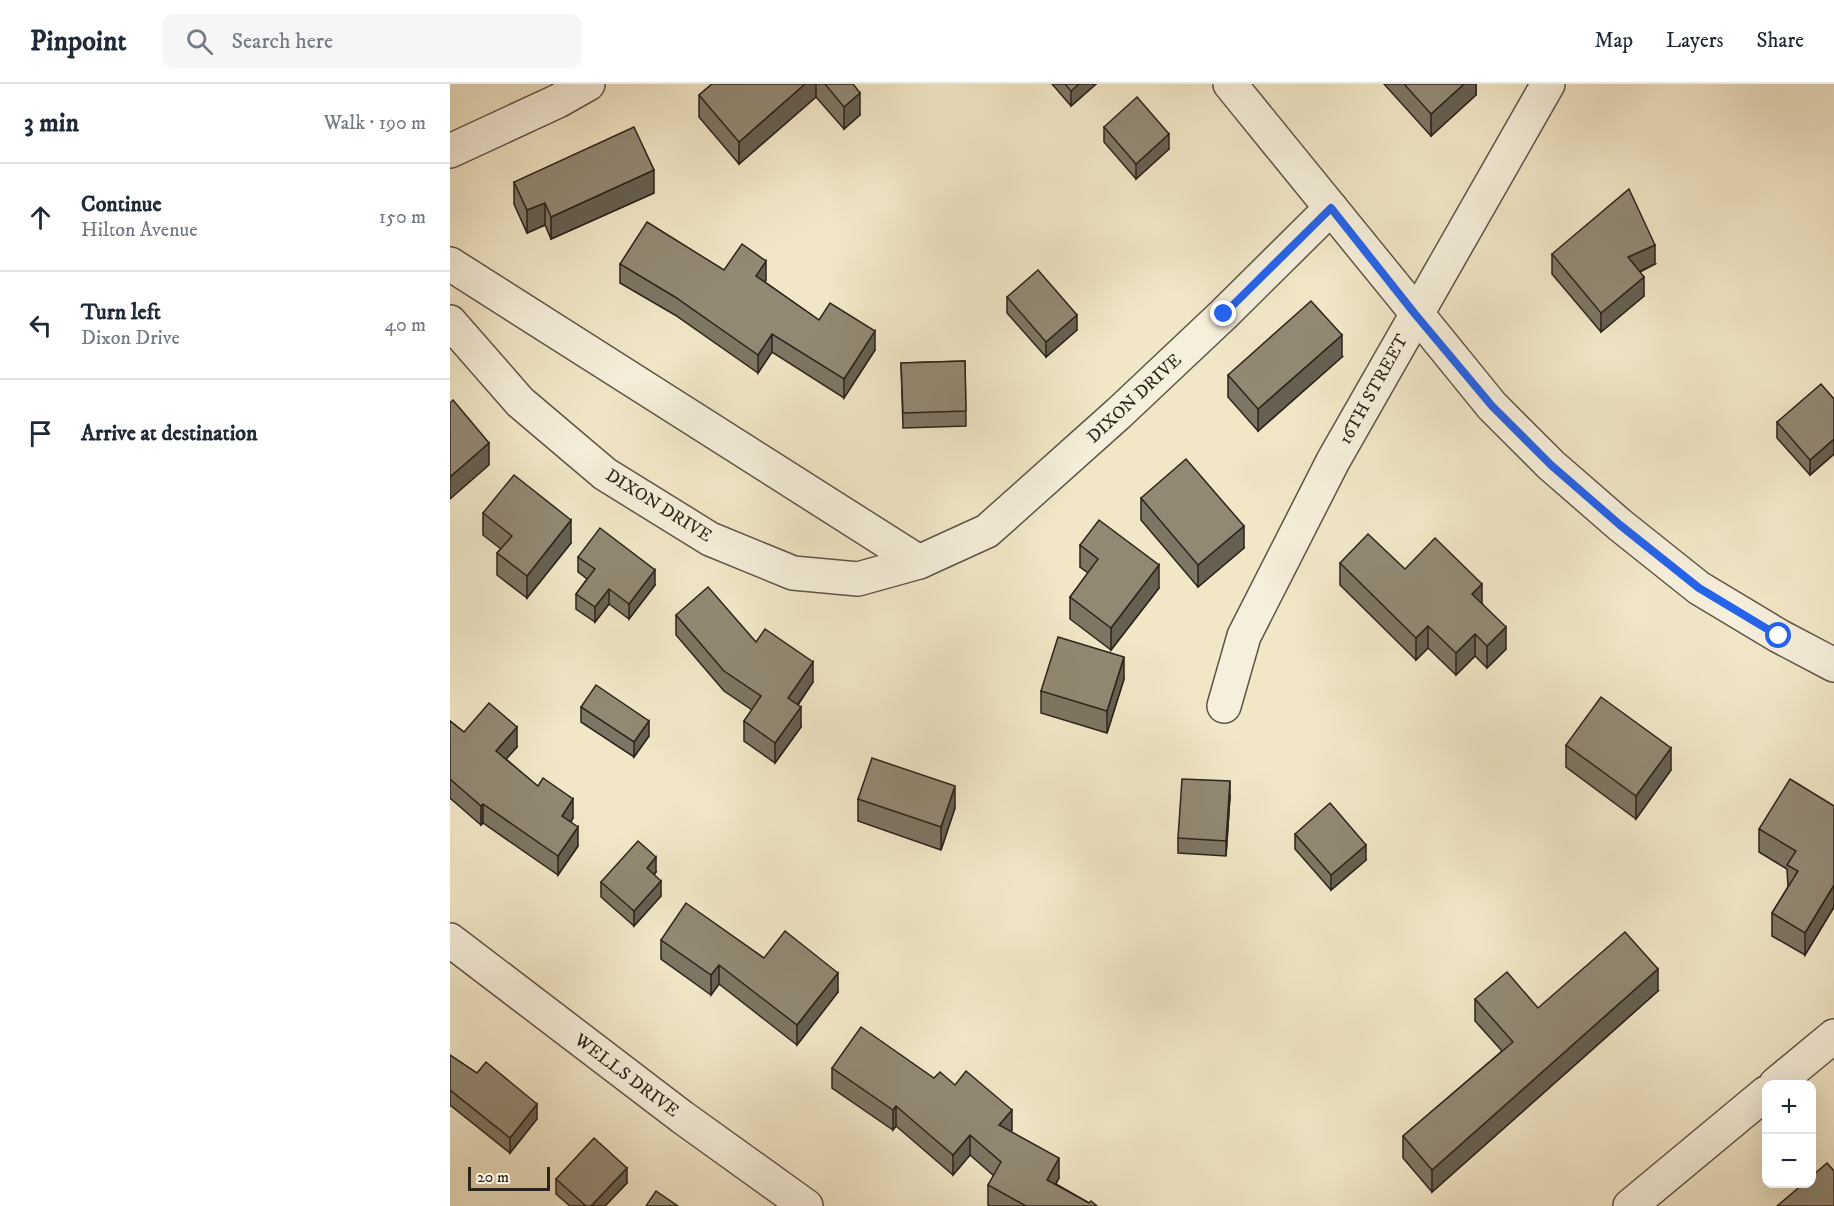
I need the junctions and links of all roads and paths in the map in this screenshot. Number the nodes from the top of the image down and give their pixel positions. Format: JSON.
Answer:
{"nodes":[{"id":1,"x":588,"y":84,"type":"edge"},
{"id":2,"x":1230,"y":84,"type":"edge"},
{"id":3,"x":1548,"y":84,"type":"edge"},
{"id":4,"x":450,"y":151,"type":"edge"},
{"id":5,"x":1331,"y":208,"type":"junction"},
{"id":6,"x":450,"y":264,"type":"edge"},
{"id":7,"x":1415,"y":314,"type":"junction"},
{"id":8,"x":450,"y":322,"type":"edge"},
{"id":9,"x":919,"y":562,"type":"junction"},
{"id":10,"x":1834,"y":665,"type":"edge"},
{"id":11,"x":1224,"y":705,"type":"dead end"},
{"id":12,"x":450,"y":940,"type":"edge"},
{"id":13,"x":1834,"y":1036,"type":"edge"},
{"id":14,"x":1781,"y":1080,"type":"edge"},
{"id":15,"x":1762,"y":1097,"type":"edge"},
{"id":16,"x":806,"y":1206,"type":"edge"},
{"id":17,"x":1630,"y":1206,"type":"edge"}],
"edges":[{"from":1,"to":4,"type":"street"},
{"from":2,"to":5,"type":"street"},
{"from":3,"to":7,"type":"street","name":"16TH STREET"},
{"from":5,"to":7,"type":"street"},
{"from":5,"to":9,"type":"street","name":"DIXON DRIVE"},
{"from":6,"to":9,"type":"street"},
{"from":7,"to":10,"type":"street"},
{"from":7,"to":11,"type":"street","name":"16TH STREET"},
{"from":8,"to":9,"type":"street","name":"DIXON DRIVE"},
{"from":12,"to":16,"type":"street","name":"WELLS DRIVE"},
{"from":13,"to":14,"type":"street"},
{"from":15,"to":17,"type":"street"}]}
